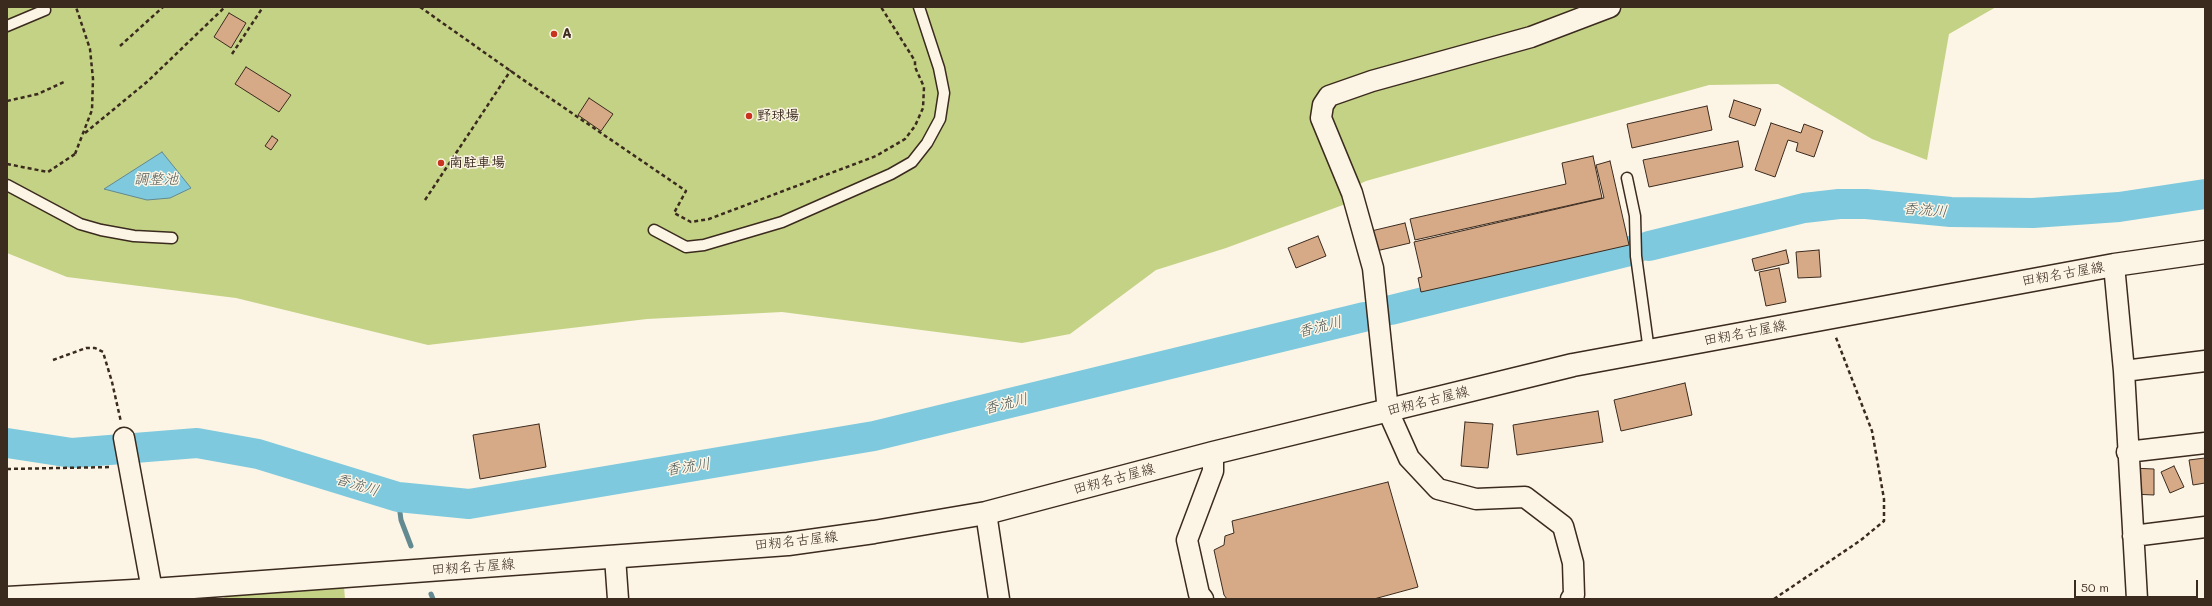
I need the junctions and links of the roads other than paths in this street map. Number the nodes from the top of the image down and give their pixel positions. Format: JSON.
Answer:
{"nodes":[{"id":1,"x":919,"y":7,"type":"edge"},
{"id":2,"x":1610,"y":7,"type":"edge"},
{"id":3,"x":45,"y":10,"type":"dead end"},
{"id":4,"x":7,"y":26,"type":"edge"},
{"id":5,"x":1627,"y":178,"type":"dead end"},
{"id":6,"x":7,"y":184,"type":"edge"},
{"id":7,"x":654,"y":230,"type":"dead end"},
{"id":8,"x":172,"y":238,"type":"dead end"},
{"id":9,"x":2205,"y":252,"type":"edge"},
{"id":10,"x":2114,"y":265,"type":"junction"},
{"id":11,"x":1649,"y":351,"type":"junction"},
{"id":12,"x":2205,"y":361,"type":"edge"},
{"id":13,"x":2124,"y":371,"type":"junction"},
{"id":14,"x":1388,"y":411,"type":"junction"},
{"id":15,"x":124,"y":438,"type":"road end"},
{"id":16,"x":2205,"y":443,"type":"edge"},
{"id":17,"x":2127,"y":452,"type":"junction"},
{"id":18,"x":1212,"y":453,"type":"junction"},
{"id":19,"x":986,"y":512,"type":"junction"},
{"id":20,"x":2205,"y":527,"type":"edge"},
{"id":21,"x":2133,"y":536,"type":"junction"},
{"id":22,"x":615,"y":556,"type":"junction"},
{"id":23,"x":152,"y":590,"type":"junction"},
{"id":24,"x":204,"y":593,"type":"edge"},
{"id":25,"x":67,"y":597,"type":"edge"},
{"id":26,"x":7,"y":598,"type":"edge"},
{"id":27,"x":618,"y":599,"type":"edge"},
{"id":28,"x":999,"y":599,"type":"edge"},
{"id":29,"x":1202,"y":599,"type":"edge"},
{"id":30,"x":1572,"y":599,"type":"edge"},
{"id":31,"x":2136,"y":599,"type":"edge"}],
"edges":[{"from":1,"to":7,"type":"lane"},
{"from":2,"to":14,"type":"street"},
{"from":3,"to":4,"type":"lane"},
{"from":5,"to":11,"type":"lane"},
{"from":6,"to":8,"type":"lane"},
{"from":9,"to":10,"type":"main road","name":"田籾名古屋線"},
{"from":10,"to":11,"type":"main road","name":"田籾名古屋線"},
{"from":10,"to":13,"type":"street"},
{"from":11,"to":14,"type":"main road","name":"田籾名古屋線"},
{"from":12,"to":13,"type":"street"},
{"from":13,"to":17,"type":"street"},
{"from":14,"to":18,"type":"main road","name":"田籾名古屋線"},
{"from":14,"to":30,"type":"street"},
{"from":15,"to":23,"type":"street"},
{"from":16,"to":17,"type":"street"},
{"from":17,"to":21,"type":"street"},
{"from":18,"to":19,"type":"main road","name":"田籾名古屋線"},
{"from":18,"to":29,"type":"street"},
{"from":19,"to":22,"type":"main road","name":"田籾名古屋線"},
{"from":19,"to":28,"type":"street"},
{"from":20,"to":21,"type":"street"},
{"from":21,"to":31,"type":"street"},
{"from":22,"to":24,"type":"main road","name":"田籾名古屋線"},
{"from":22,"to":27,"type":"street"},
{"from":23,"to":24,"type":"main road","name":"田籾名古屋線"},
{"from":23,"to":25,"type":"main road","name":"田籾名古屋線"},
{"from":25,"to":26,"type":"main road","name":"田籾名古屋線"}]}
